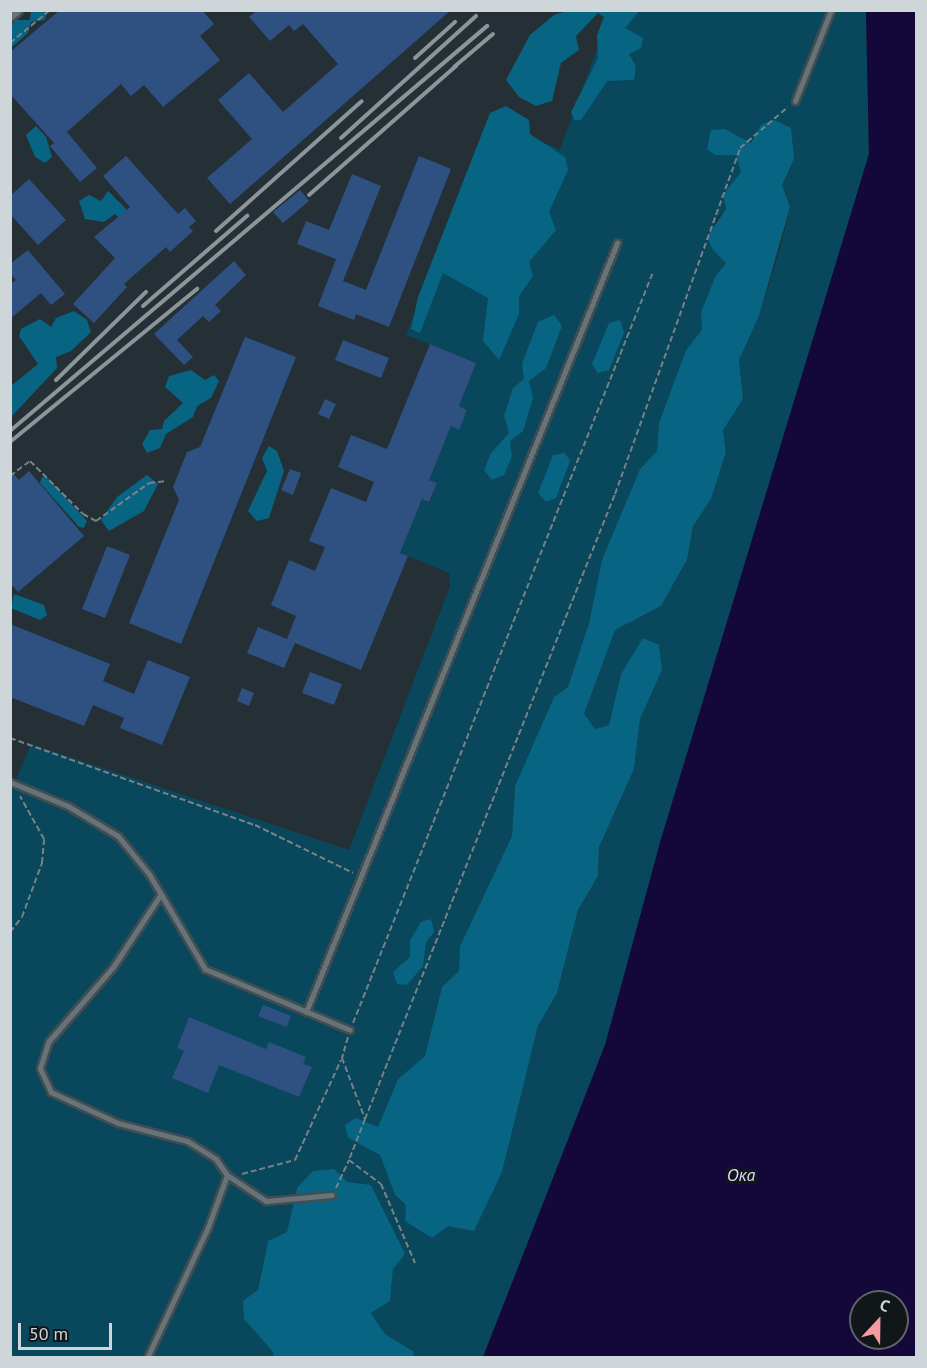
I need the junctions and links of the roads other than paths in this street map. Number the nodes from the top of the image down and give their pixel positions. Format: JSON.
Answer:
{"nodes":[{"id":1,"x":17,"y":10,"type":"edge"},
{"id":2,"x":831,"y":10,"type":"edge"},
{"id":3,"x":10,"y":16,"type":"edge"},
{"id":4,"x":795,"y":101,"type":"road end"},
{"id":5,"x":617,"y":243,"type":"dead end"},
{"id":6,"x":11,"y":783,"type":"edge"},
{"id":7,"x":161,"y":894,"type":"junction"},
{"id":8,"x":306,"y":1012,"type":"junction"},
{"id":9,"x":350,"y":1030,"type":"road end"},
{"id":10,"x":227,"y":1175,"type":"junction"},
{"id":11,"x":332,"y":1195,"type":"road end"},
{"id":12,"x":147,"y":1358,"type":"edge"}],
"edges":[{"from":1,"to":3,"type":"street"},
{"from":2,"to":4,"type":"lane"},
{"from":5,"to":8,"type":"lane"},
{"from":6,"to":7,"type":"lane"},
{"from":7,"to":8,"type":"lane"},
{"from":7,"to":10,"type":"lane"},
{"from":8,"to":9,"type":"lane"},
{"from":10,"to":11,"type":"lane"},
{"from":10,"to":12,"type":"lane"}]}
